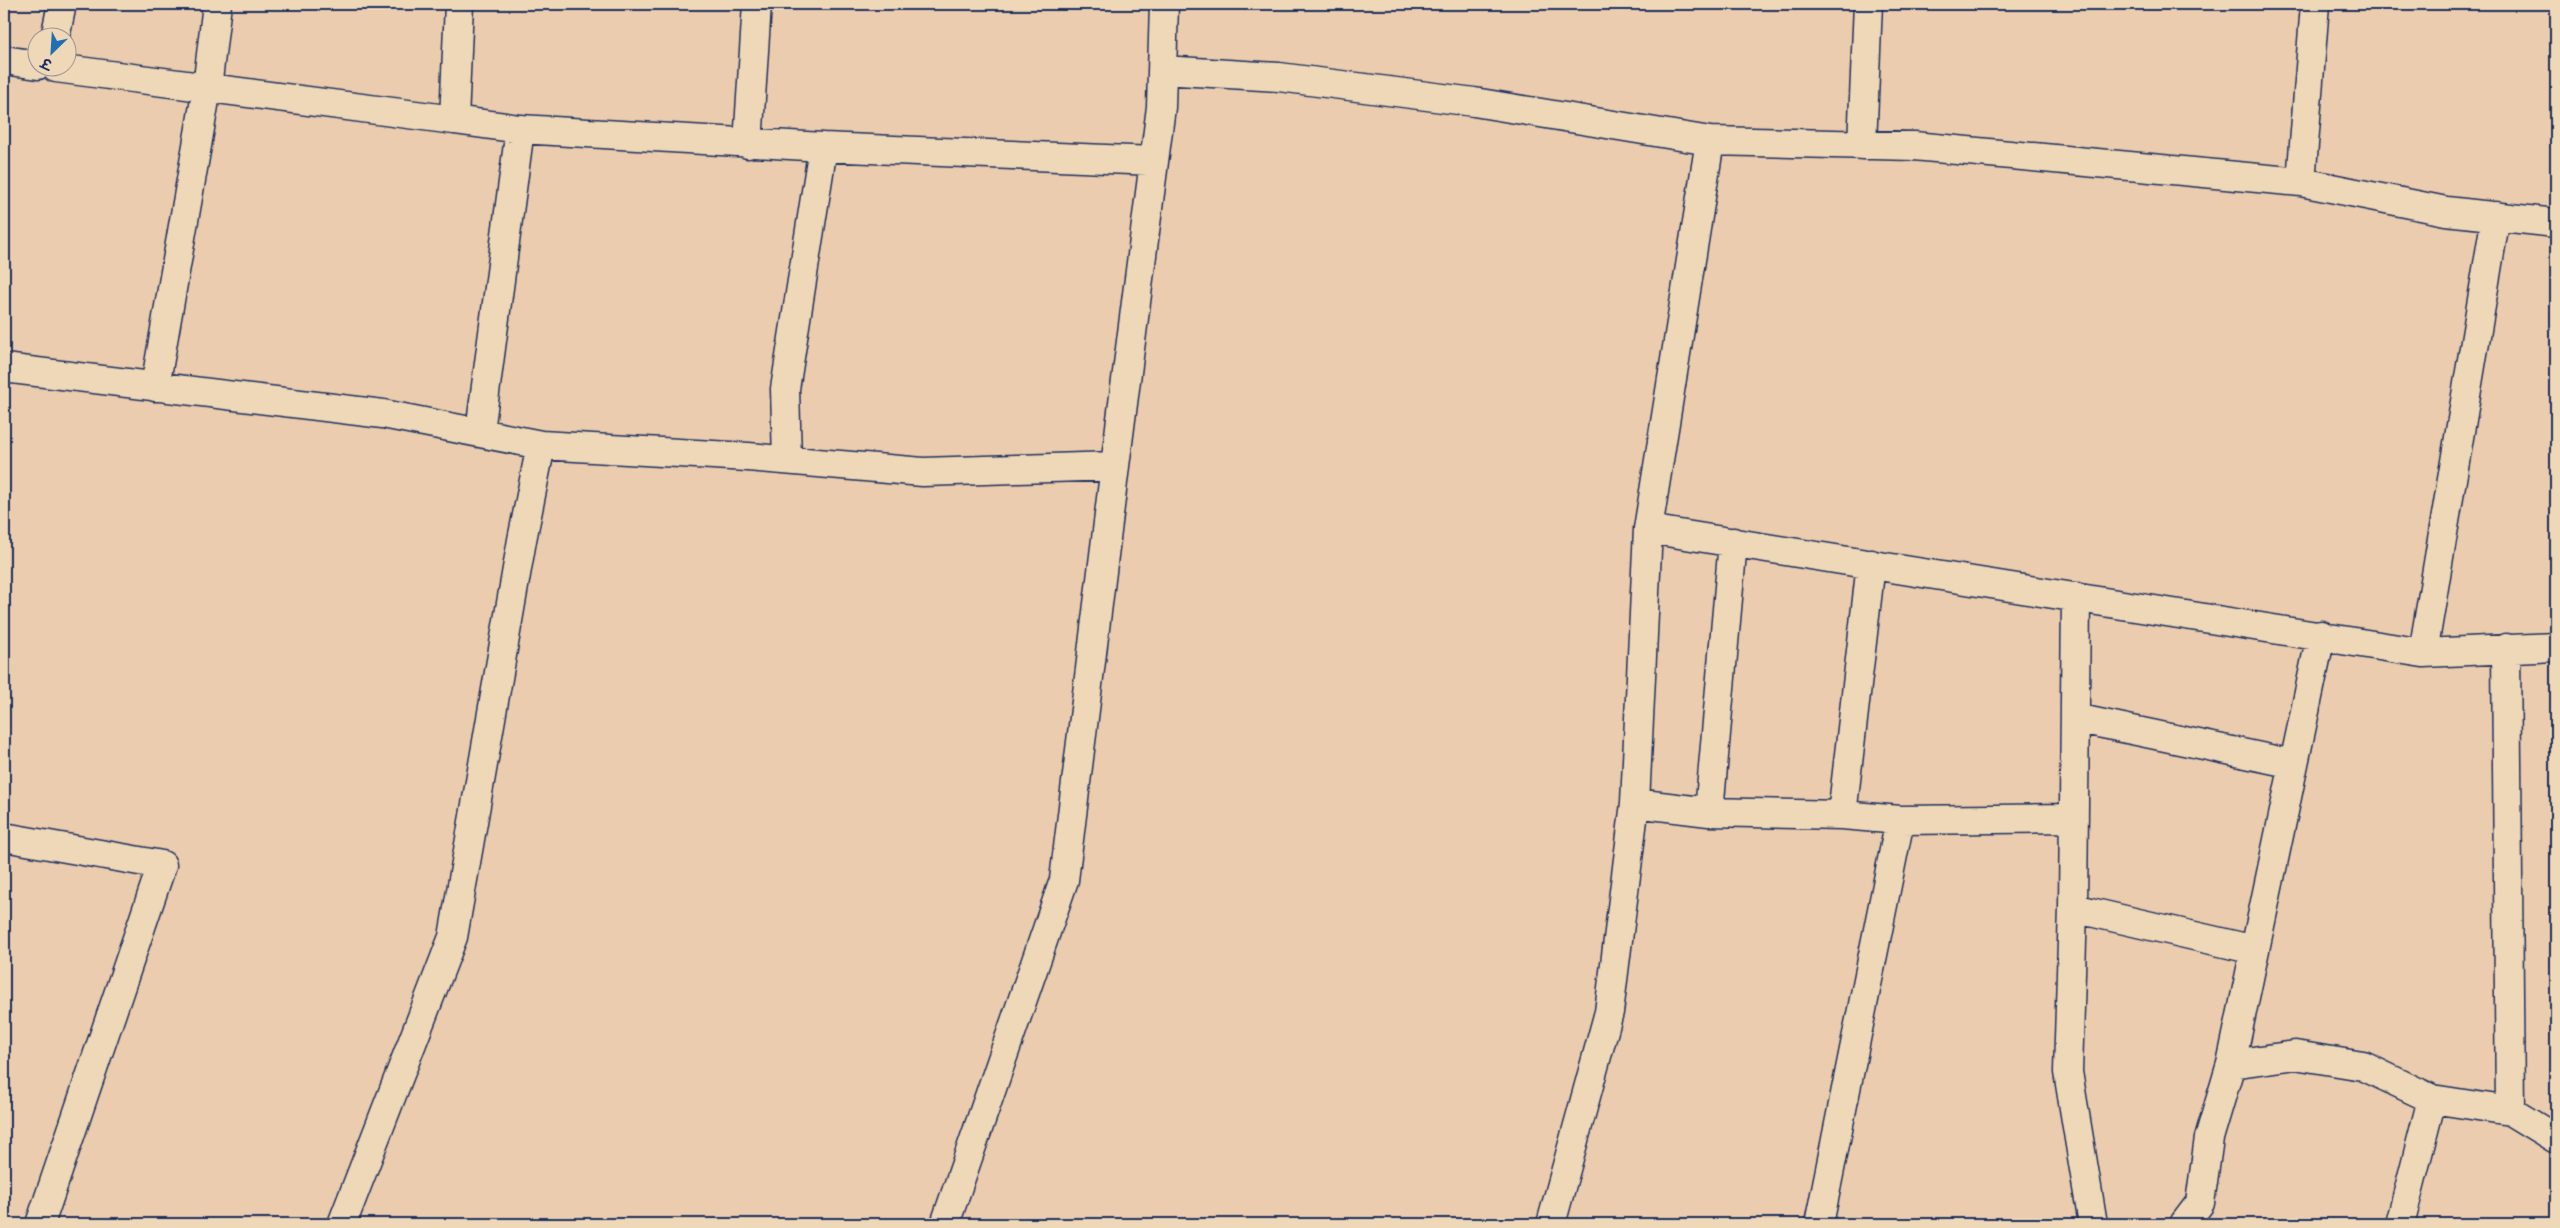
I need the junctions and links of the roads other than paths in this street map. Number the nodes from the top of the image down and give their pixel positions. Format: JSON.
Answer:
{"nodes":[{"id":1,"x":62,"y":4,"type":"edge"},
{"id":2,"x":217,"y":4,"type":"edge"},
{"id":3,"x":460,"y":4,"type":"edge"},
{"id":4,"x":757,"y":4,"type":"edge"},
{"id":5,"x":1164,"y":4,"type":"edge"},
{"id":6,"x":1868,"y":4,"type":"edge"},
{"id":7,"x":2315,"y":4,"type":"edge"},
{"id":8,"x":57,"y":28,"type":"edge"},
{"id":9,"x":4,"y":60,"type":"edge"},
{"id":10,"x":28,"y":64,"type":"edge"},
{"id":11,"x":1162,"y":70,"type":"junction"},
{"id":12,"x":78,"y":71,"type":"edge"},
{"id":13,"x":207,"y":88,"type":"junction"},
{"id":14,"x":454,"y":120,"type":"junction"},
{"id":15,"x":520,"y":128,"type":"junction"},
{"id":16,"x":1710,"y":142,"type":"junction"},
{"id":17,"x":748,"y":144,"type":"junction"},
{"id":18,"x":1862,"y":145,"type":"junction"},
{"id":19,"x":823,"y":147,"type":"junction"},
{"id":20,"x":1154,"y":161,"type":"junction"},
{"id":21,"x":2301,"y":182,"type":"junction"},
{"id":22,"x":2496,"y":216,"type":"junction"},
{"id":23,"x":2556,"y":223,"type":"edge"},
{"id":24,"x":4,"y":368,"type":"edge"},
{"id":25,"x":155,"y":388,"type":"junction"},
{"id":26,"x":480,"y":432,"type":"junction"},
{"id":27,"x":541,"y":445,"type":"junction"},
{"id":28,"x":787,"y":460,"type":"junction"},
{"id":29,"x":1115,"y":466,"type":"junction"},
{"id":30,"x":1648,"y":529,"type":"junction"},
{"id":31,"x":1733,"y":542,"type":"junction"},
{"id":32,"x":1871,"y":564,"type":"junction"},
{"id":33,"x":2076,"y":597,"type":"junction"},
{"id":34,"x":2321,"y":635,"type":"junction"},
{"id":35,"x":2556,"y":647,"type":"edge"},
{"id":36,"x":2506,"y":648,"type":"junction"},
{"id":37,"x":2423,"y":653,"type":"junction"},
{"id":38,"x":2075,"y":718,"type":"junction"},
{"id":39,"x":2294,"y":764,"type":"junction"},
{"id":40,"x":1635,"y":803,"type":"junction"},
{"id":41,"x":1709,"y":812,"type":"junction"},
{"id":42,"x":1842,"y":815,"type":"junction"},
{"id":43,"x":2074,"y":818,"type":"junction"},
{"id":44,"x":1900,"y":820,"type":"junction"},
{"id":45,"x":4,"y":836,"type":"edge"},
{"id":46,"x":2073,"y":908,"type":"junction"},
{"id":47,"x":2255,"y":950,"type":"junction"},
{"id":48,"x":2231,"y":1064,"type":"junction"},
{"id":49,"x":2432,"y":1099,"type":"junction"},
{"id":50,"x":2510,"y":1112,"type":"junction"},
{"id":51,"x":2556,"y":1139,"type":"edge"},
{"id":52,"x":40,"y":1224,"type":"edge"},
{"id":53,"x":342,"y":1224,"type":"edge"},
{"id":54,"x":945,"y":1224,"type":"edge"},
{"id":55,"x":1551,"y":1224,"type":"edge"},
{"id":56,"x":1819,"y":1224,"type":"edge"},
{"id":57,"x":2093,"y":1224,"type":"edge"},
{"id":58,"x":2184,"y":1224,"type":"edge"},
{"id":59,"x":2400,"y":1224,"type":"edge"}],
"edges":[{"from":1,"to":8,"type":"street"},
{"from":2,"to":13,"type":"street"},
{"from":3,"to":14,"type":"street"},
{"from":4,"to":17,"type":"street"},
{"from":5,"to":11,"type":"street"},
{"from":6,"to":18,"type":"street"},
{"from":7,"to":21,"type":"street"},
{"from":9,"to":10,"type":"street"},
{"from":11,"to":16,"type":"street"},
{"from":11,"to":20,"type":"street"},
{"from":12,"to":13,"type":"street"},
{"from":13,"to":14,"type":"street"},
{"from":13,"to":25,"type":"street"},
{"from":14,"to":15,"type":"street"},
{"from":15,"to":17,"type":"street"},
{"from":15,"to":26,"type":"street"},
{"from":16,"to":18,"type":"street"},
{"from":16,"to":30,"type":"street"},
{"from":17,"to":19,"type":"street"},
{"from":18,"to":21,"type":"street"},
{"from":19,"to":20,"type":"street"},
{"from":19,"to":28,"type":"street"},
{"from":20,"to":29,"type":"street"},
{"from":21,"to":22,"type":"street"},
{"from":22,"to":23,"type":"street"},
{"from":22,"to":37,"type":"street"},
{"from":24,"to":25,"type":"street"},
{"from":25,"to":26,"type":"street"},
{"from":26,"to":27,"type":"street"},
{"from":27,"to":28,"type":"street"},
{"from":27,"to":53,"type":"street"},
{"from":28,"to":29,"type":"street"},
{"from":29,"to":54,"type":"street"},
{"from":30,"to":31,"type":"street"},
{"from":30,"to":40,"type":"street"},
{"from":31,"to":32,"type":"street"},
{"from":31,"to":41,"type":"street"},
{"from":32,"to":33,"type":"street"},
{"from":32,"to":42,"type":"street"},
{"from":33,"to":34,"type":"street"},
{"from":33,"to":38,"type":"street"},
{"from":34,"to":37,"type":"street"},
{"from":34,"to":39,"type":"street"},
{"from":35,"to":36,"type":"street"},
{"from":36,"to":37,"type":"street"},
{"from":36,"to":50,"type":"street"},
{"from":38,"to":39,"type":"street"},
{"from":38,"to":43,"type":"street"},
{"from":39,"to":47,"type":"street"},
{"from":40,"to":41,"type":"street"},
{"from":40,"to":55,"type":"street"},
{"from":41,"to":42,"type":"street"},
{"from":42,"to":44,"type":"street"},
{"from":43,"to":44,"type":"street"},
{"from":43,"to":46,"type":"street"},
{"from":44,"to":56,"type":"street"},
{"from":45,"to":52,"type":"street"},
{"from":46,"to":47,"type":"street"},
{"from":46,"to":57,"type":"street"},
{"from":47,"to":48,"type":"street"},
{"from":48,"to":49,"type":"street"},
{"from":48,"to":58,"type":"street"},
{"from":49,"to":50,"type":"street"},
{"from":49,"to":59,"type":"street"},
{"from":50,"to":51,"type":"street"}]}
